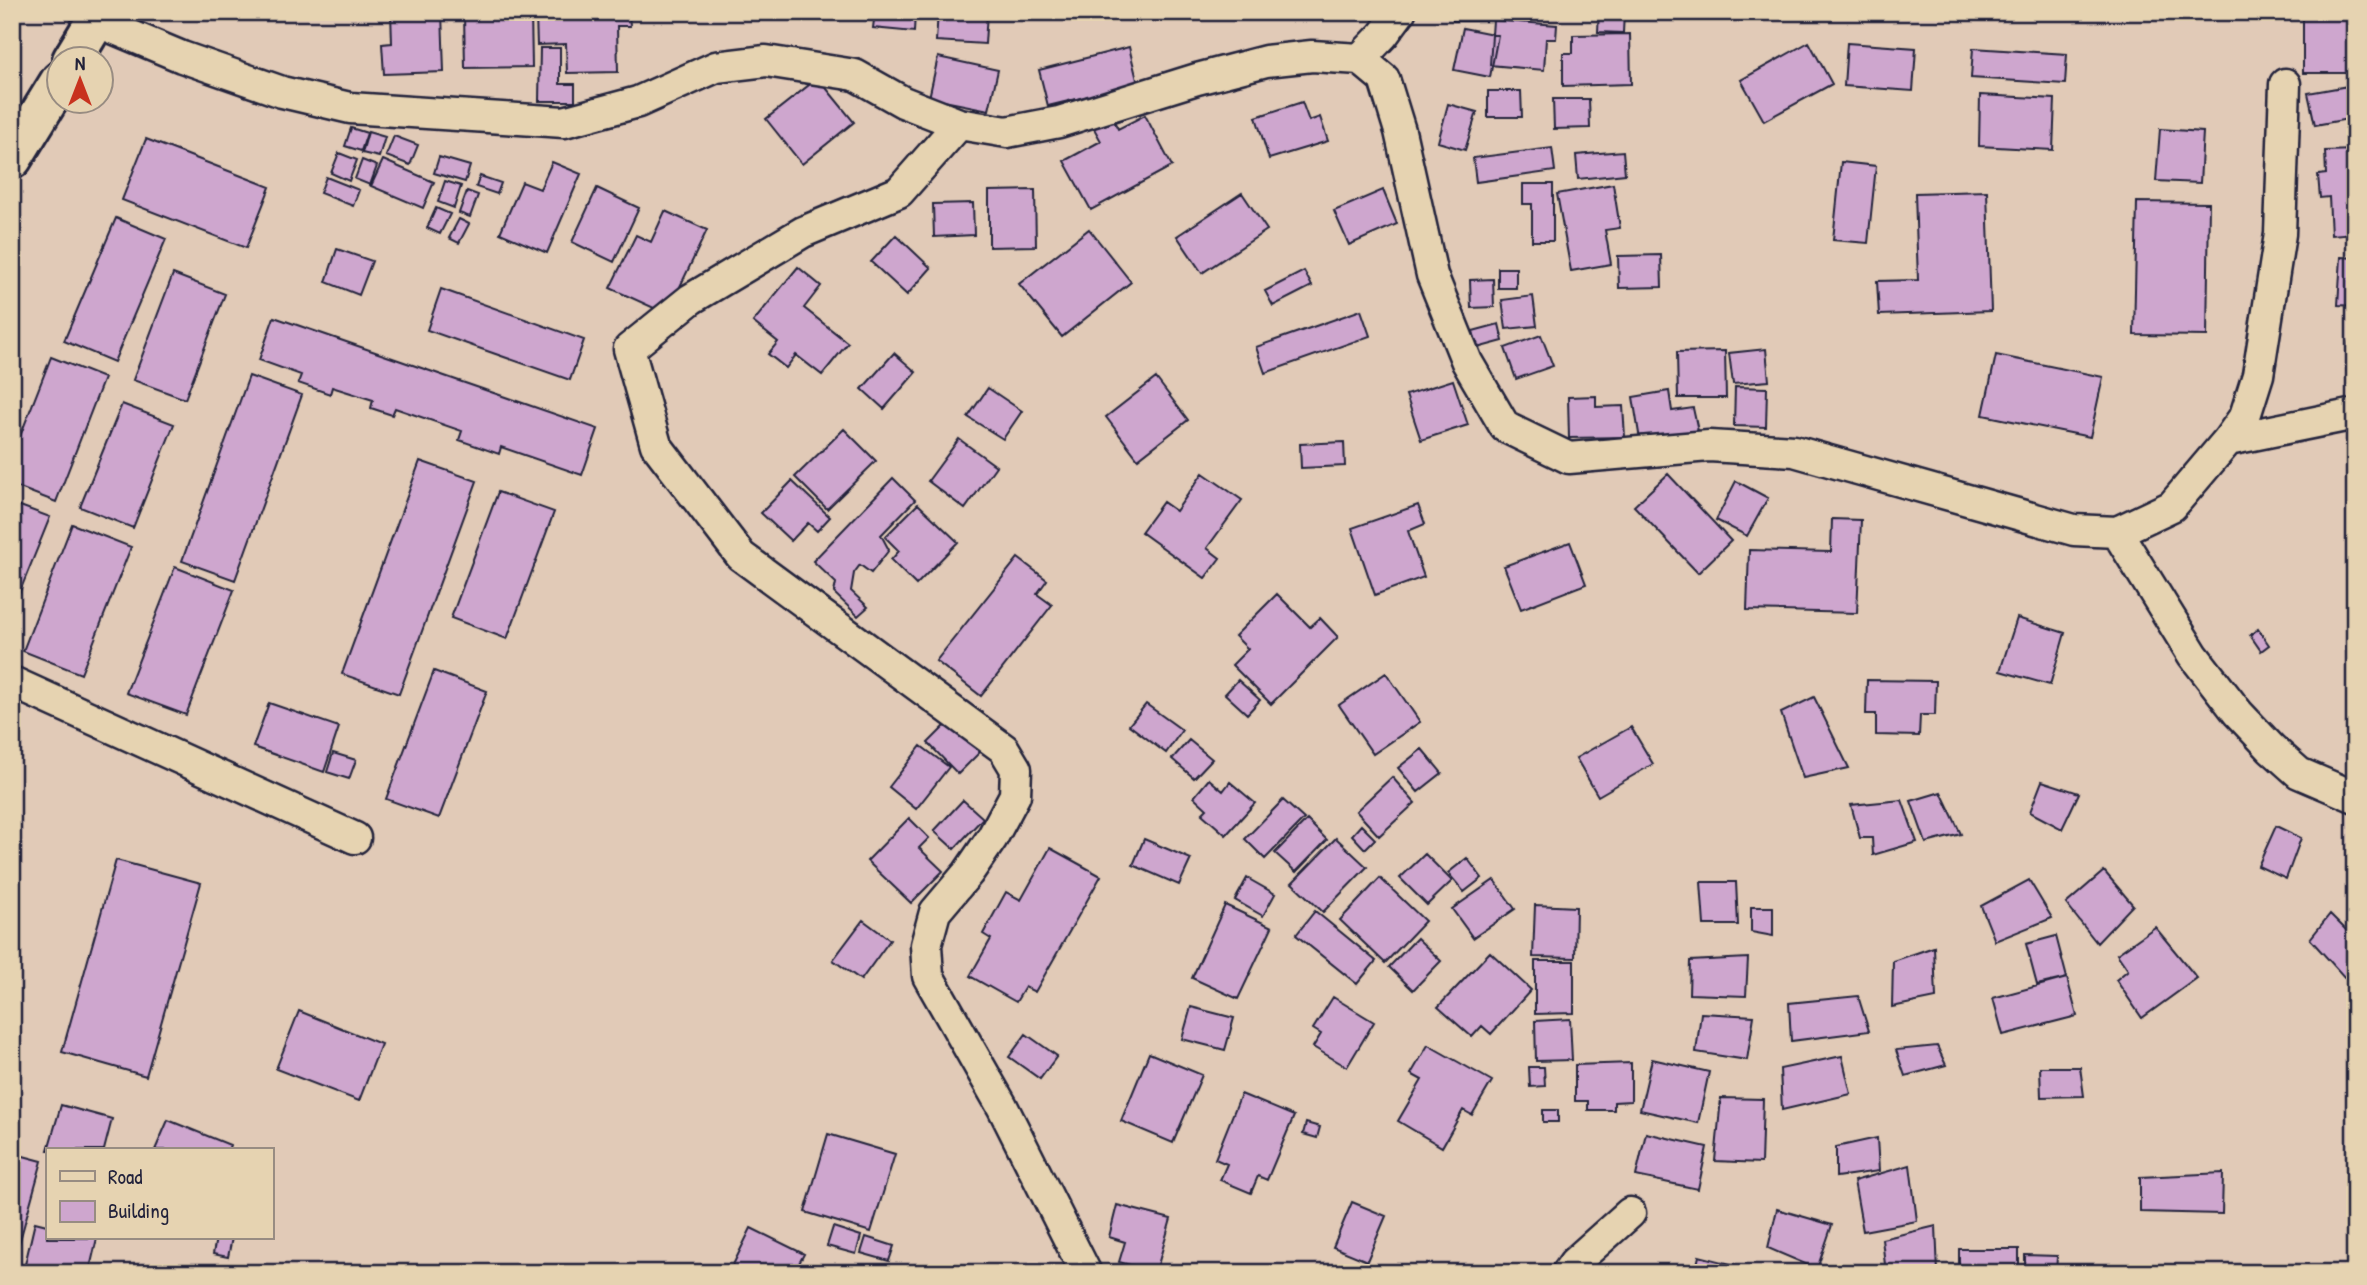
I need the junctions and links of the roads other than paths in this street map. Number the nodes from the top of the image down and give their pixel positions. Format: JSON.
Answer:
{"nodes":[{"id":1,"x":1400,"y":12,"type":"edge"},
{"id":2,"x":98,"y":16,"type":"edge"},
{"id":3,"x":80,"y":46,"type":"edge"},
{"id":4,"x":1360,"y":59,"type":"junction"},
{"id":5,"x":2285,"y":84,"type":"dead end"},
{"id":6,"x":46,"y":104,"type":"edge"},
{"id":7,"x":960,"y":124,"type":"junction"},
{"id":8,"x":12,"y":159,"type":"edge"},
{"id":9,"x":2355,"y":414,"type":"edge"},
{"id":10,"x":2228,"y":440,"type":"junction"},
{"id":11,"x":2117,"y":532,"type":"junction"},
{"id":12,"x":12,"y":682,"type":"edge"},
{"id":13,"x":2355,"y":797,"type":"edge"},
{"id":14,"x":355,"y":838,"type":"dead end"},
{"id":15,"x":1630,"y":1213,"type":"dead end"},
{"id":16,"x":1086,"y":1273,"type":"edge"},
{"id":17,"x":1567,"y":1273,"type":"edge"}],
"edges":[{"from":1,"to":4,"type":"street"},
{"from":2,"to":3,"type":"main road"},
{"from":2,"to":7,"type":"street"},
{"from":4,"to":7,"type":"street"},
{"from":4,"to":11,"type":"street"},
{"from":5,"to":10,"type":"street"},
{"from":6,"to":8,"type":"main road"},
{"from":7,"to":16,"type":"street"},
{"from":9,"to":10,"type":"street"},
{"from":10,"to":11,"type":"street"},
{"from":11,"to":13,"type":"street"},
{"from":12,"to":14,"type":"street"},
{"from":15,"to":17,"type":"street"}]}
